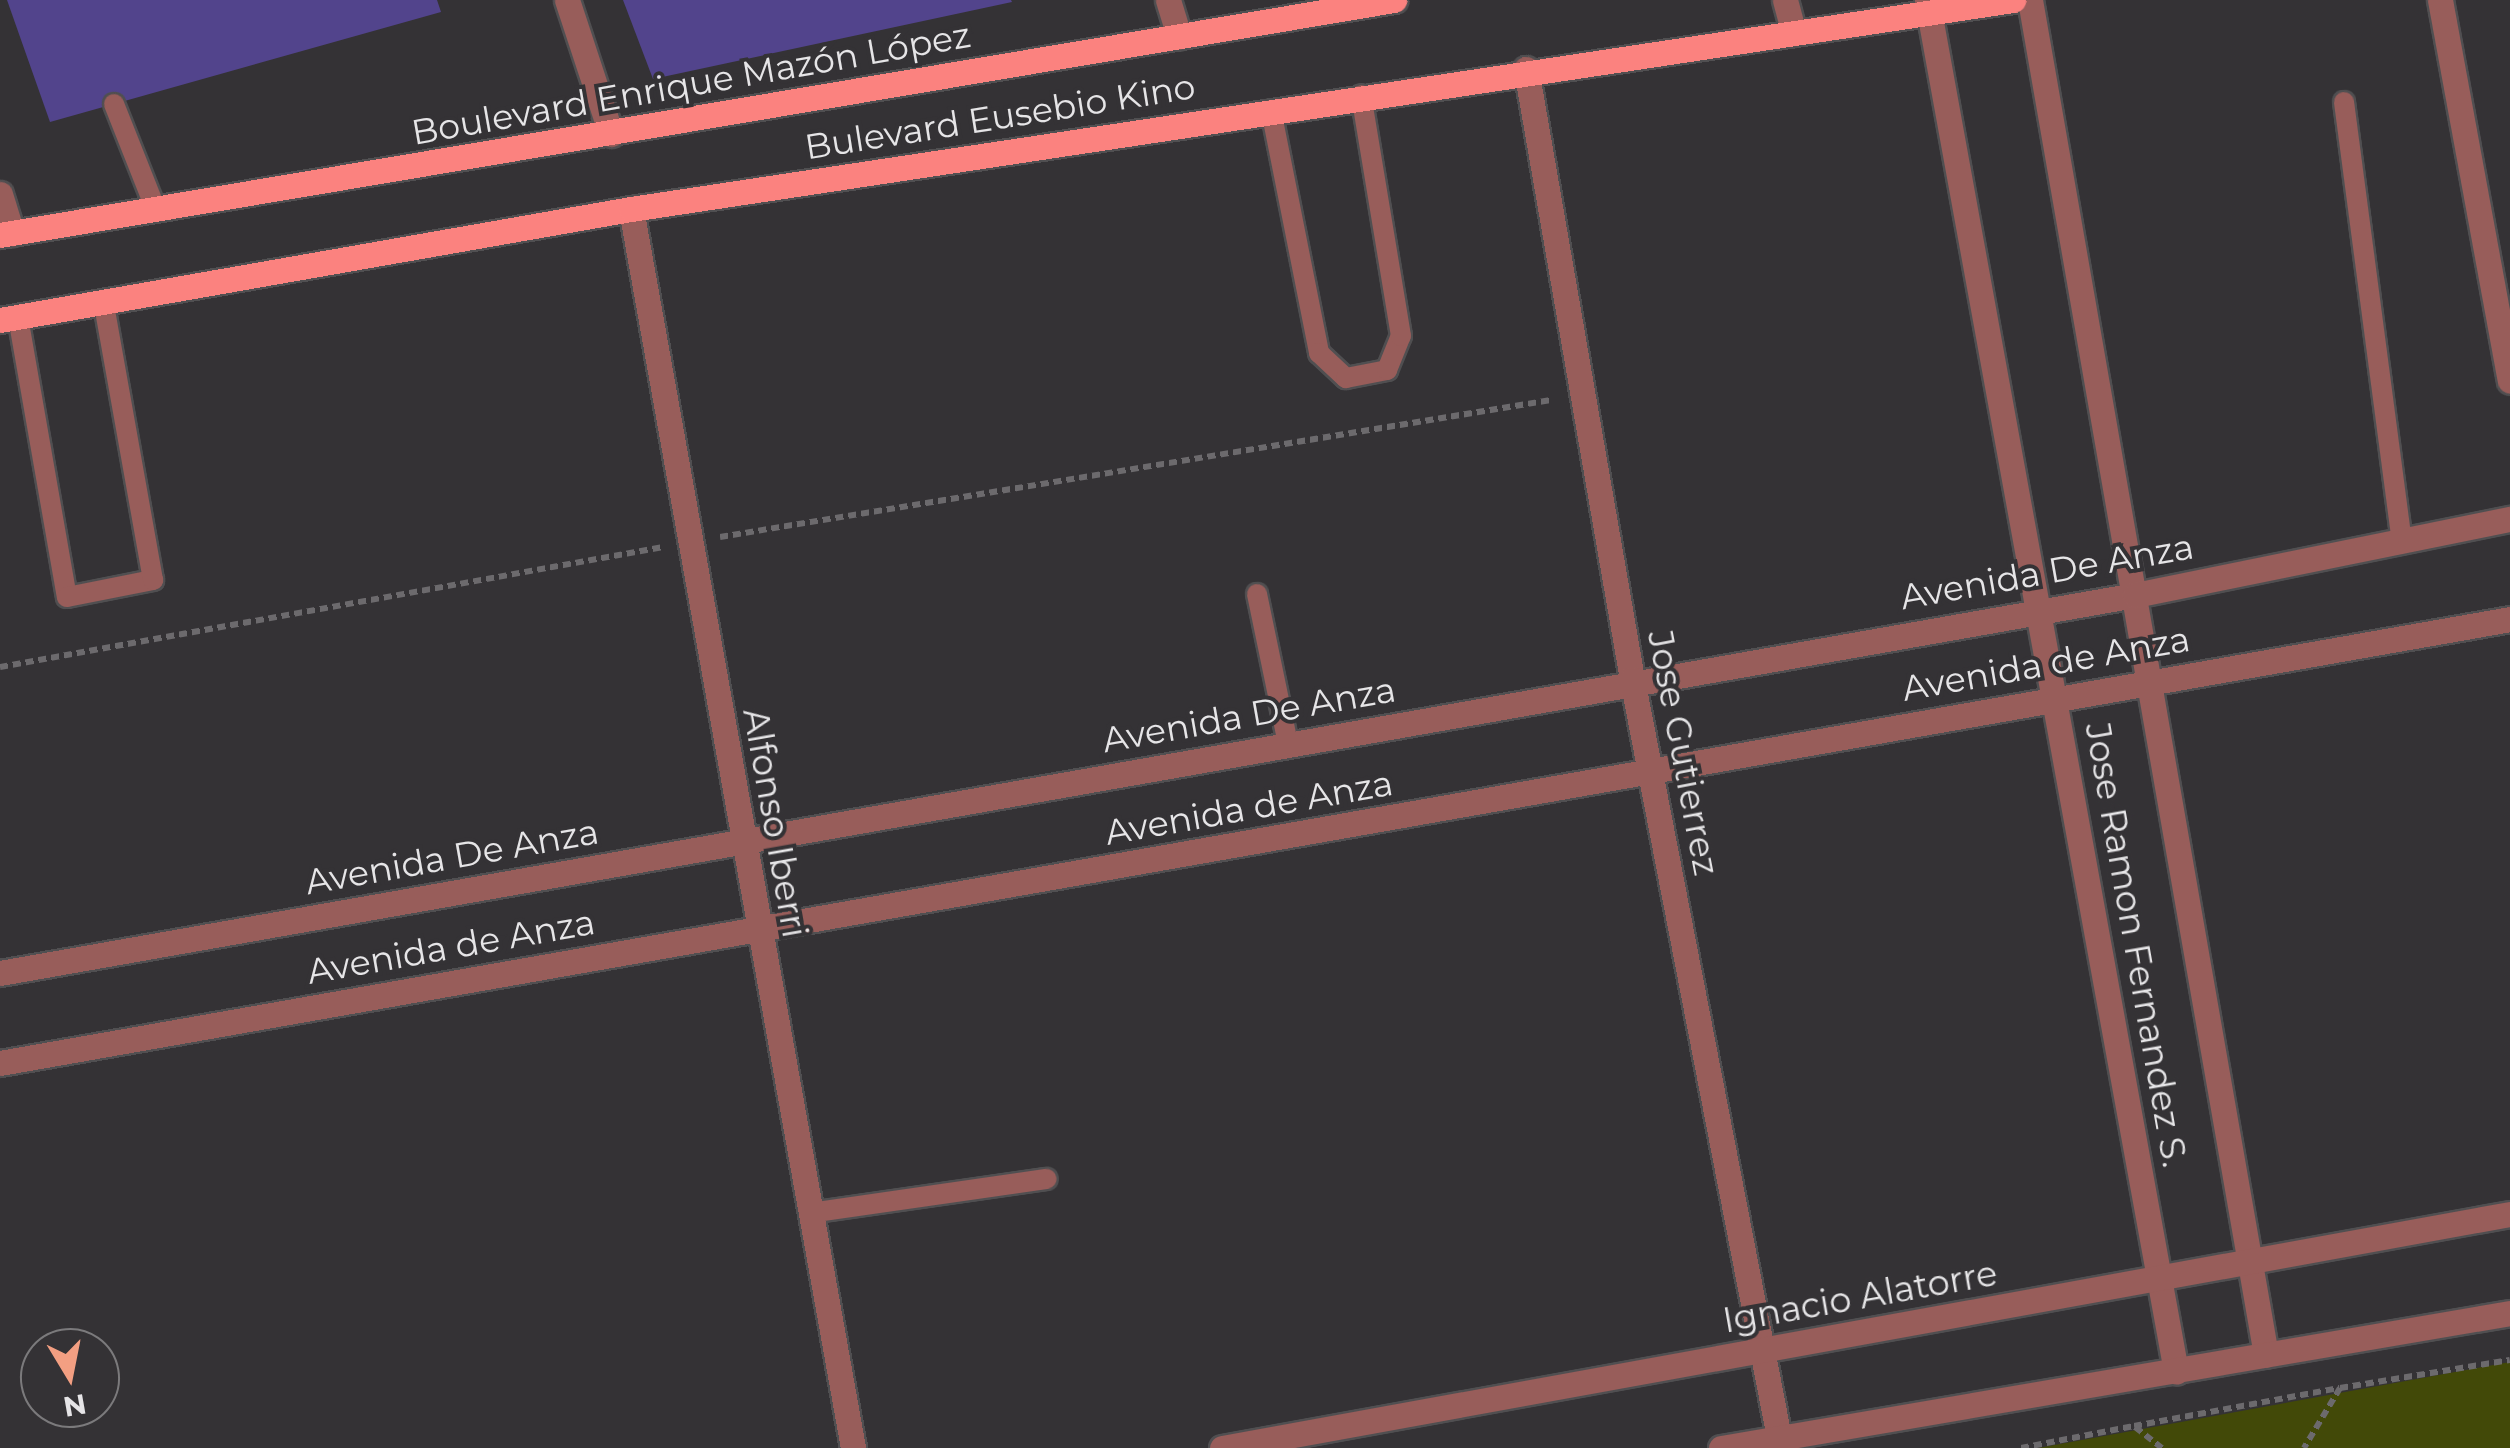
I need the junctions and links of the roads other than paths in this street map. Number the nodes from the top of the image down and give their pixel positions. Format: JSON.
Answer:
{"nodes":[{"id":1,"x":567,"y":0,"type":"edge"},
{"id":2,"x":1168,"y":0,"type":"edge"},
{"id":3,"x":1394,"y":0,"type":"edge"},
{"id":4,"x":1785,"y":0,"type":"edge"},
{"id":5,"x":2012,"y":0,"type":"edge"},
{"id":6,"x":2030,"y":0,"type":"edge"},
{"id":7,"x":2440,"y":0,"type":"edge"},
{"id":8,"x":1928,"y":7,"type":"edge"},
{"id":9,"x":1794,"y":33,"type":"junction"},
{"id":10,"x":1179,"y":36,"type":"junction"},
{"id":11,"x":1526,"y":70,"type":"junction"},
{"id":12,"x":1362,"y":95,"type":"junction"},
{"id":13,"x":2344,"y":102,"type":"dead end"},
{"id":14,"x":114,"y":104,"type":"dead end"},
{"id":15,"x":1271,"y":110,"type":"junction"},
{"id":16,"x":611,"y":134,"type":"junction"},
{"id":17,"x":0,"y":194,"type":"edge"},
{"id":18,"x":631,"y":209,"type":"junction"},
{"id":19,"x":156,"y":210,"type":"junction"},
{"id":20,"x":6,"y":234,"type":"edge"},
{"id":21,"x":104,"y":304,"type":"junction"},
{"id":22,"x":9,"y":319,"type":"edge"},
{"id":23,"x":2510,"y":382,"type":"edge"},
{"id":24,"x":2510,"y":520,"type":"edge"},
{"id":25,"x":2402,"y":541,"type":"junction"},
{"id":26,"x":1256,"y":594,"type":"dead end"},
{"id":27,"x":2135,"y":595,"type":"junction"},
{"id":28,"x":2038,"y":610,"type":"junction"},
{"id":29,"x":2510,"y":619,"type":"edge"},
{"id":30,"x":1632,"y":679,"type":"junction"},
{"id":31,"x":2152,"y":680,"type":"junction"},
{"id":32,"x":2058,"y":695,"type":"junction"},
{"id":33,"x":1288,"y":744,"type":"junction"},
{"id":34,"x":1651,"y":774,"type":"junction"},
{"id":35,"x":743,"y":841,"type":"junction"},
{"id":36,"x":758,"y":928,"type":"junction"},
{"id":37,"x":0,"y":973,"type":"edge"},
{"id":38,"x":0,"y":1062,"type":"edge"},
{"id":39,"x":1047,"y":1179,"type":"dead end"},
{"id":40,"x":810,"y":1212,"type":"junction"},
{"id":41,"x":2510,"y":1214,"type":"edge"},
{"id":42,"x":2248,"y":1261,"type":"junction"},
{"id":43,"x":2157,"y":1278,"type":"junction"},
{"id":44,"x":2510,"y":1314,"type":"edge"},
{"id":45,"x":1761,"y":1350,"type":"junction"},
{"id":46,"x":2266,"y":1355,"type":"junction"},
{"id":47,"x":2176,"y":1372,"type":"junction"},
{"id":48,"x":1780,"y":1443,"type":"edge"},
{"id":49,"x":853,"y":1448,"type":"edge"},
{"id":50,"x":1222,"y":1448,"type":"edge"},
{"id":51,"x":1721,"y":1448,"type":"edge"}],
"edges":[{"from":1,"to":16,"type":"street"},
{"from":2,"to":10,"type":"street"},
{"from":3,"to":10,"type":"main road","name":"Boulevard Enrique Mazón López"},
{"from":4,"to":9,"type":"street"},
{"from":5,"to":8,"type":"main road","name":"Bulevard Eusebio Kino"},
{"from":6,"to":27,"type":"street","name":"Jose Ramon Fernandez S."},
{"from":7,"to":23,"type":"street"},
{"from":8,"to":9,"type":"main road","name":"Bulevard Eusebio Kino"},
{"from":8,"to":28,"type":"street","name":"Jose Ramon Fernandez S."},
{"from":9,"to":11,"type":"main road","name":"Bulevard Eusebio Kino"},
{"from":10,"to":16,"type":"main road","name":"Boulevard Enrique Mazón López"},
{"from":11,"to":12,"type":"main road","name":"Bulevard Eusebio Kino"},
{"from":11,"to":30,"type":"street","name":"Jose Gutierrez"},
{"from":12,"to":15,"type":"main road","name":"Bulevard Eusebio Kino"},
{"from":12,"to":15,"type":"lane"},
{"from":13,"to":25,"type":"lane"},
{"from":14,"to":19,"type":"lane"},
{"from":15,"to":18,"type":"main road","name":"Bulevard Eusebio Kino"},
{"from":16,"to":19,"type":"main road","name":"Boulevard Enrique Mazón López"},
{"from":17,"to":20,"type":"street"},
{"from":18,"to":21,"type":"main road","name":"Bulevard Eusebio Kino"},
{"from":18,"to":35,"type":"street","name":"Alfonso Iberri"},
{"from":19,"to":20,"type":"main road","name":"Boulevard Enrique Mazón López"},
{"from":21,"to":22,"type":"main road","name":"Bulevard Eusebio Kino"},
{"from":21,"to":22,"type":"lane"},
{"from":24,"to":25,"type":"street","name":"Avenida De Anza"},
{"from":25,"to":27,"type":"street","name":"Avenida De Anza"},
{"from":26,"to":33,"type":"lane"},
{"from":27,"to":28,"type":"street","name":"Avenida De Anza"},
{"from":27,"to":31,"type":"street","name":"Jose Ramon Fernandez S."},
{"from":28,"to":30,"type":"street","name":"Avenida De Anza"},
{"from":28,"to":32,"type":"street","name":"Jose Ramon Fernandez S."},
{"from":29,"to":31,"type":"street","name":"Avenida de Anza"},
{"from":30,"to":33,"type":"street","name":"Avenida De Anza"},
{"from":30,"to":34,"type":"street","name":"Jose Gutierrez"},
{"from":31,"to":32,"type":"street","name":"Avenida de Anza"},
{"from":31,"to":42,"type":"street","name":"Jose Ramon Fernandez S."},
{"from":32,"to":34,"type":"street","name":"Avenida de Anza"},
{"from":32,"to":43,"type":"street","name":"Jose Ramon Fernandez S."},
{"from":33,"to":35,"type":"street","name":"Avenida De Anza"},
{"from":34,"to":36,"type":"street","name":"Avenida de Anza"},
{"from":34,"to":45,"type":"street","name":"Jose Gutierrez"},
{"from":35,"to":36,"type":"street","name":"Alfonso Iberri"},
{"from":35,"to":37,"type":"street","name":"Avenida De Anza"},
{"from":36,"to":38,"type":"street","name":"Avenida de Anza"},
{"from":36,"to":40,"type":"street","name":"Alfonso Iberri"},
{"from":39,"to":40,"type":"lane"},
{"from":40,"to":49,"type":"street","name":"Alfonso Iberri"},
{"from":41,"to":42,"type":"street","name":"Ignacio Alatorre"},
{"from":42,"to":43,"type":"street","name":"Ignacio Alatorre"},
{"from":42,"to":46,"type":"street","name":"Jose Ramon Fernandez S."},
{"from":43,"to":45,"type":"street","name":"Ignacio Alatorre"},
{"from":43,"to":47,"type":"street","name":"Jose Ramon Fernandez S."},
{"from":44,"to":46,"type":"street"},
{"from":45,"to":48,"type":"street","name":"Jose Gutierrez"},
{"from":45,"to":50,"type":"street","name":"Ignacio Alatorre"},
{"from":46,"to":47,"type":"street"},
{"from":47,"to":48,"type":"street"},
{"from":48,"to":51,"type":"street"}]}
